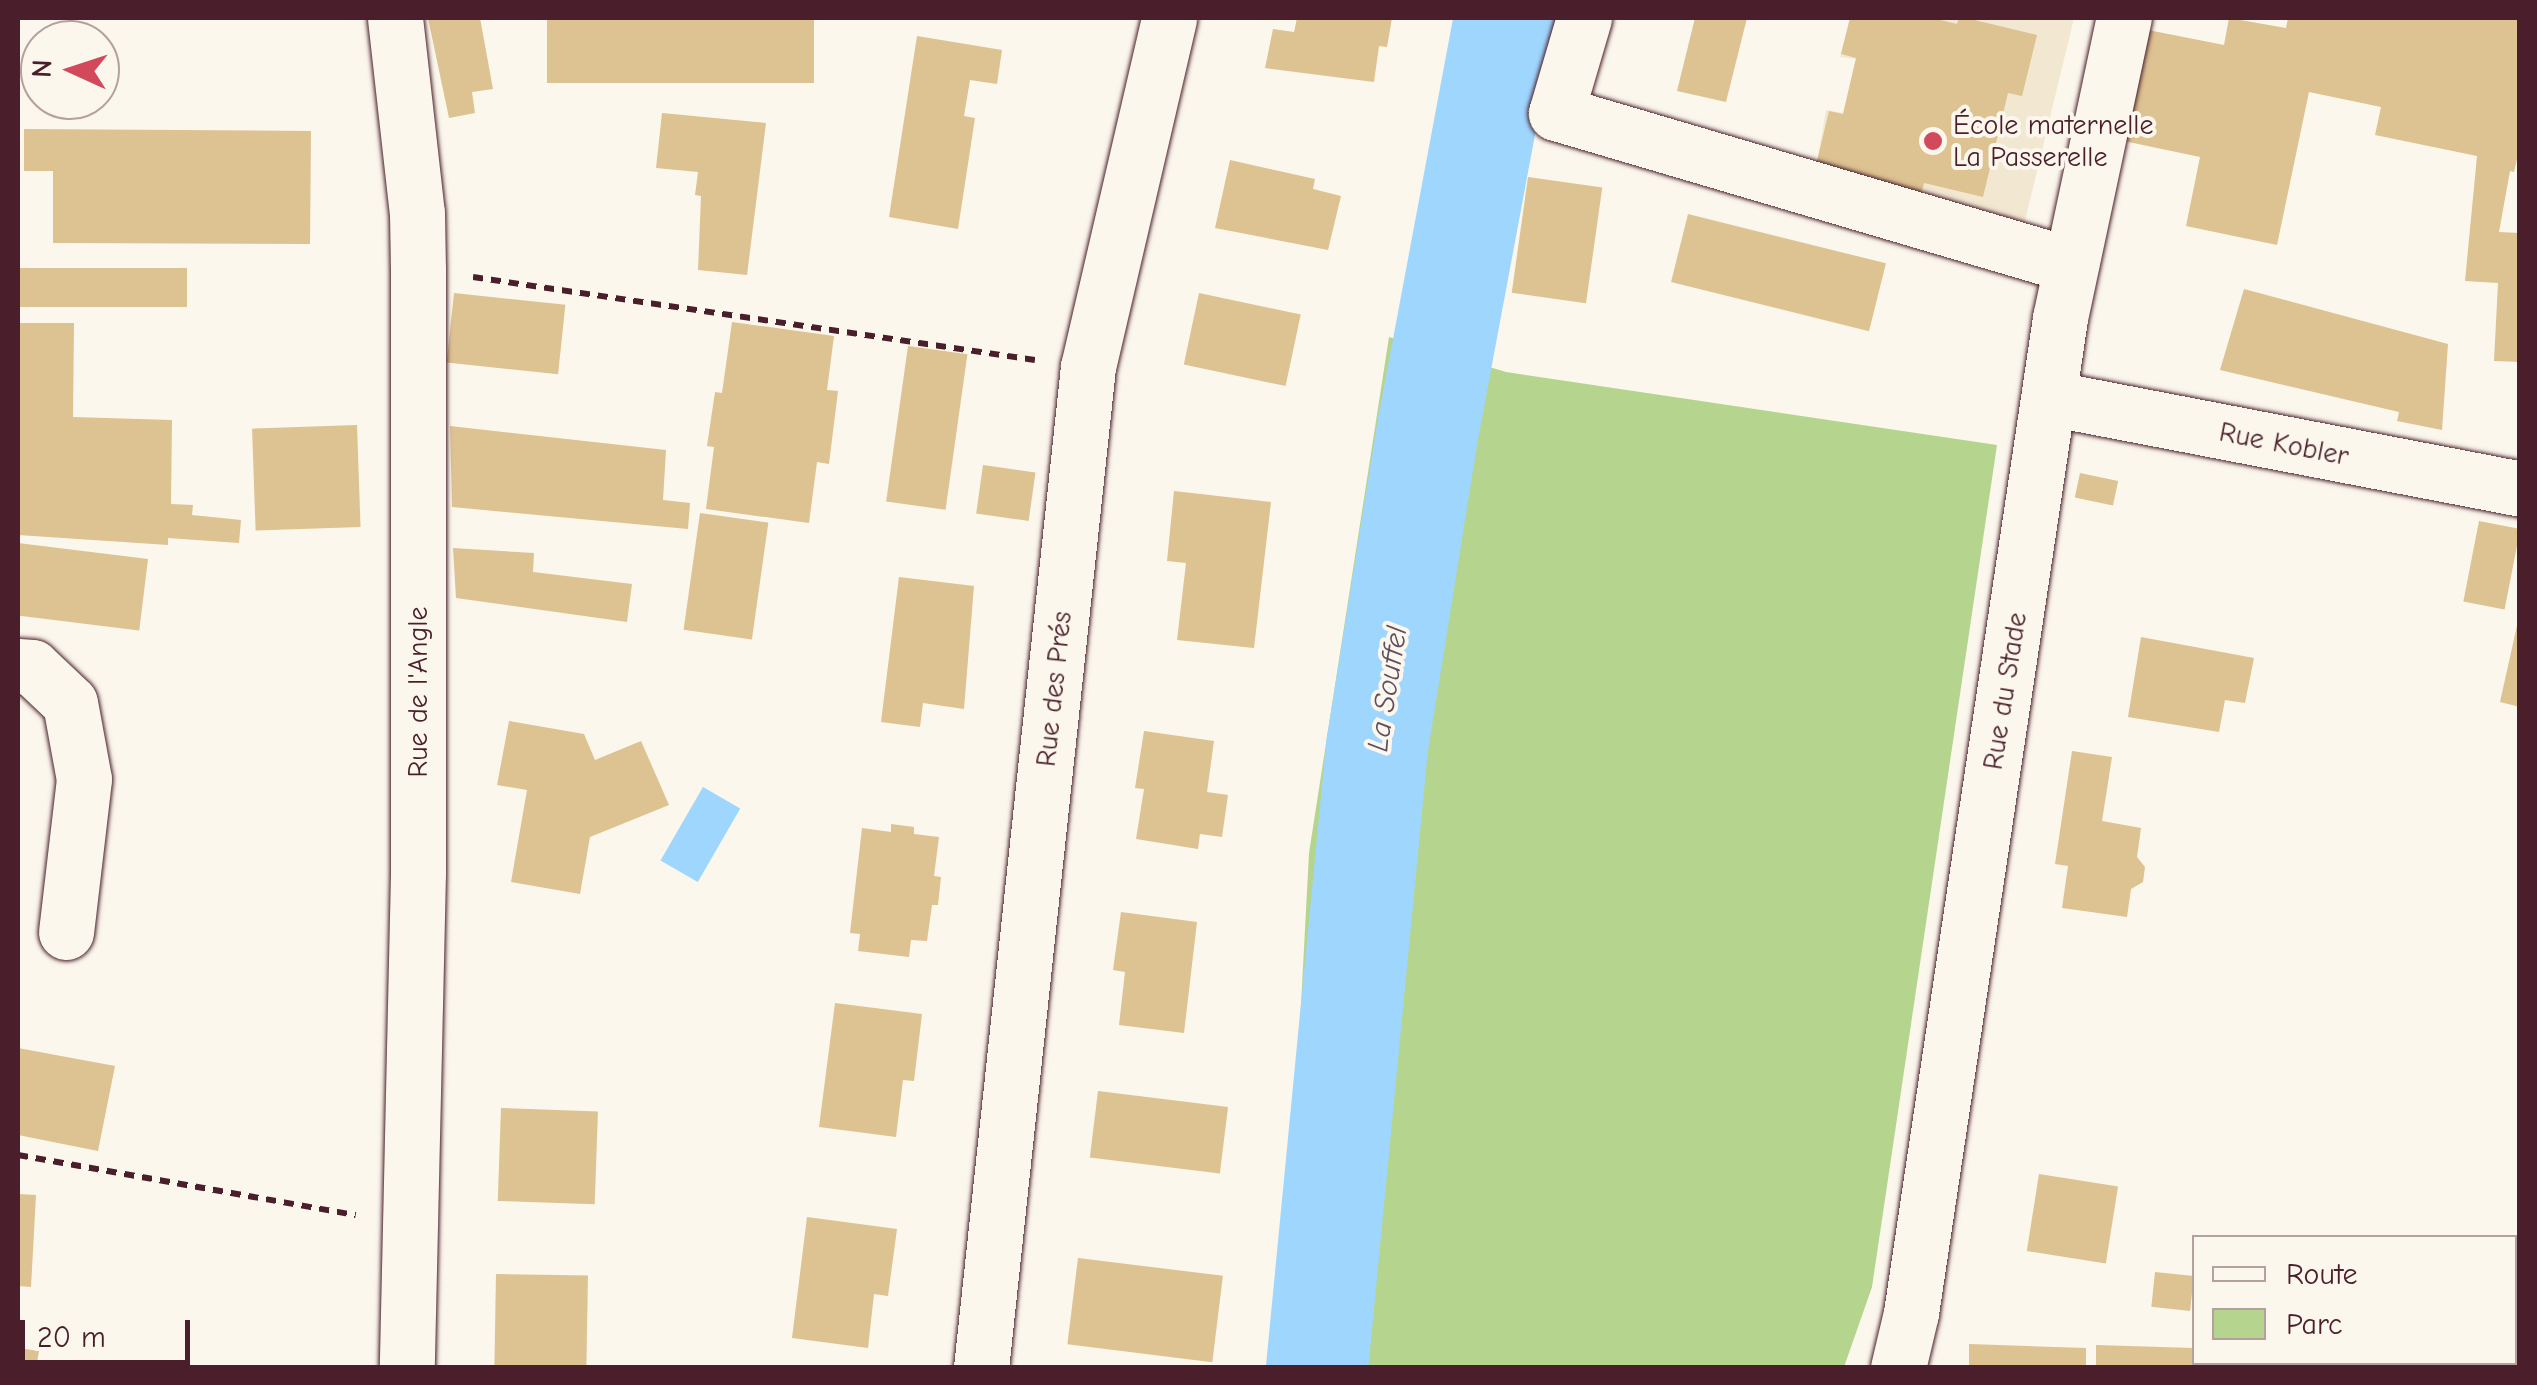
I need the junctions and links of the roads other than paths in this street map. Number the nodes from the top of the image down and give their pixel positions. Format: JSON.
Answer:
{"nodes":[{"id":1,"x":395,"y":18,"type":"edge"},
{"id":2,"x":1169,"y":18,"type":"edge"},
{"id":3,"x":1584,"y":18,"type":"edge"},
{"id":4,"x":2124,"y":18,"type":"edge"},
{"id":5,"x":2071,"y":265,"type":"junction"},
{"id":6,"x":2049,"y":398,"type":"junction"},
{"id":7,"x":2520,"y":489,"type":"edge"},
{"id":8,"x":18,"y":666,"type":"edge"},
{"id":9,"x":66,"y":932,"type":"dead end"},
{"id":10,"x":408,"y":1368,"type":"edge"},
{"id":11,"x":981,"y":1368,"type":"edge"},
{"id":12,"x":1898,"y":1368,"type":"edge"}],
"edges":[{"from":1,"to":10,"type":"street","name":"Rue de l'Angle"},
{"from":2,"to":11,"type":"street","name":"Rue des Prés"},
{"from":3,"to":5,"type":"street"},
{"from":4,"to":5,"type":"street","name":"Rue du Stade"},
{"from":5,"to":6,"type":"street","name":"Rue du Stade"},
{"from":6,"to":7,"type":"street","name":"Rue Kobler"},
{"from":6,"to":12,"type":"street","name":"Rue du Stade"},
{"from":8,"to":9,"type":"street"}]}
